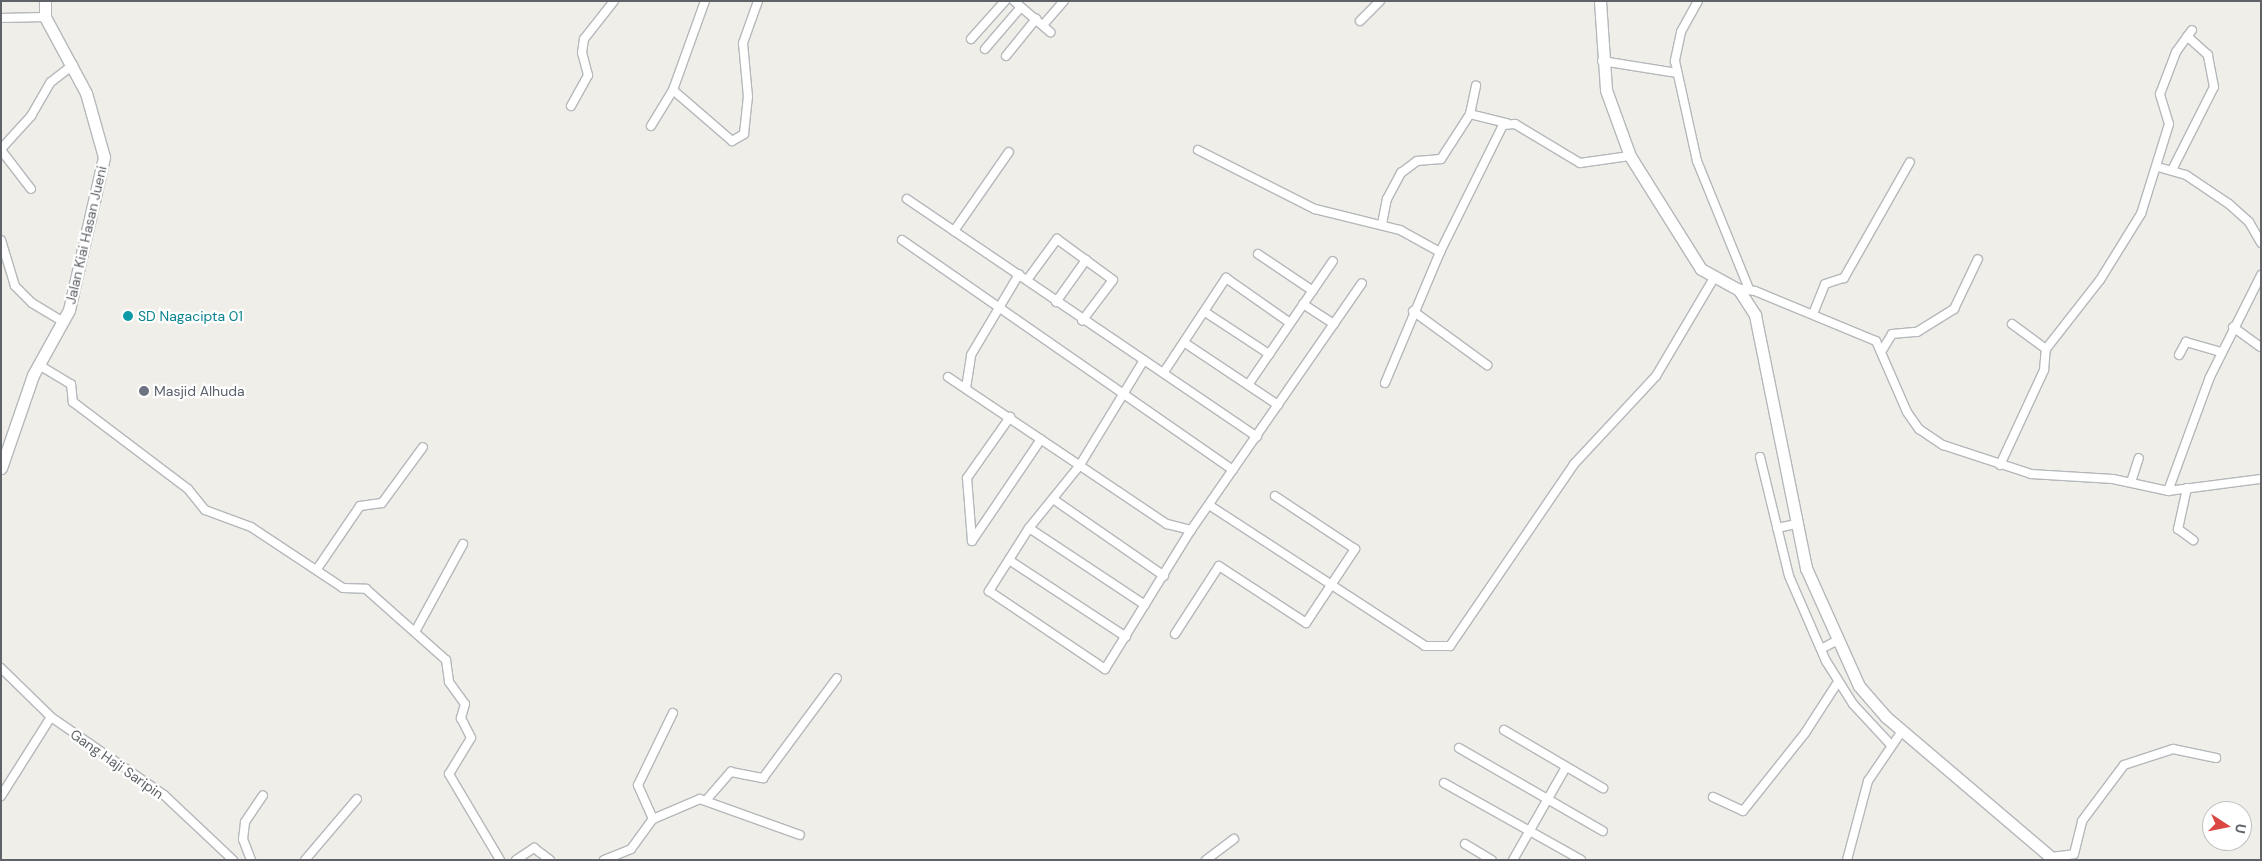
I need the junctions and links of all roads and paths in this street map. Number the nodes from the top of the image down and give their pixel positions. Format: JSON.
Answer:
{"nodes":[{"id":1,"x":45,"y":1,"type":"edge"},
{"id":2,"x":614,"y":1,"type":"edge"},
{"id":3,"x":705,"y":1,"type":"edge"},
{"id":4,"x":758,"y":1,"type":"edge"},
{"id":5,"x":1004,"y":1,"type":"edge"},
{"id":6,"x":1014,"y":1,"type":"edge"},
{"id":7,"x":1064,"y":1,"type":"edge"},
{"id":8,"x":1380,"y":1,"type":"edge"},
{"id":9,"x":1600,"y":1,"type":"edge"},
{"id":10,"x":1698,"y":1,"type":"edge"},
{"id":11,"x":1021,"y":7,"type":"junction"},
{"id":12,"x":45,"y":17,"type":"junction"},
{"id":13,"x":1,"y":18,"type":"edge"},
{"id":14,"x":1036,"y":19,"type":"junction"},
{"id":15,"x":1360,"y":21,"type":"dead end"},
{"id":16,"x":1043,"y":25,"type":"junction"},
{"id":17,"x":1050,"y":32,"type":"dead end"},
{"id":18,"x":971,"y":39,"type":"dead end"},
{"id":19,"x":985,"y":49,"type":"dead end"},
{"id":20,"x":1006,"y":56,"type":"dead end"},
{"id":21,"x":1602,"y":61,"type":"junction"},
{"id":22,"x":73,"y":65,"type":"junction"},
{"id":23,"x":1677,"y":73,"type":"junction"},
{"id":24,"x":1476,"y":86,"type":"dead end"},
{"id":25,"x":673,"y":90,"type":"junction"},
{"id":26,"x":571,"y":106,"type":"dead end"},
{"id":27,"x":1470,"y":114,"type":"junction"},
{"id":28,"x":1507,"y":122,"type":"junction"},
{"id":29,"x":651,"y":126,"type":"dead end"},
{"id":30,"x":1,"y":150,"type":"edge"},
{"id":31,"x":1198,"y":150,"type":"dead end"},
{"id":32,"x":1009,"y":152,"type":"dead end"},
{"id":33,"x":1630,"y":156,"type":"junction"},
{"id":34,"x":1910,"y":162,"type":"dead end"},
{"id":35,"x":2158,"y":167,"type":"junction"},
{"id":36,"x":2172,"y":170,"type":"junction"},
{"id":37,"x":31,"y":189,"type":"dead end"},
{"id":38,"x":906,"y":199,"type":"dead end"},
{"id":39,"x":1382,"y":224,"type":"junction"},
{"id":40,"x":954,"y":230,"type":"junction"},
{"id":41,"x":1,"y":240,"type":"edge"},
{"id":42,"x":902,"y":240,"type":"dead end"},
{"id":43,"x":2261,"y":243,"type":"edge"},
{"id":44,"x":1440,"y":252,"type":"junction"},
{"id":45,"x":1258,"y":254,"type":"dead end"},
{"id":46,"x":1978,"y":259,"type":"dead end"},
{"id":47,"x":1086,"y":260,"type":"junction"},
{"id":48,"x":1333,"y":261,"type":"dead end"},
{"id":49,"x":1019,"y":274,"type":"junction"},
{"id":50,"x":2261,"y":274,"type":"edge"},
{"id":51,"x":1714,"y":278,"type":"junction"},
{"id":52,"x":1027,"y":280,"type":"junction"},
{"id":53,"x":1362,"y":282,"type":"dead end"},
{"id":54,"x":1736,"y":288,"type":"junction"},
{"id":55,"x":1750,"y":289,"type":"junction"},
{"id":56,"x":1313,"y":291,"type":"junction"},
{"id":57,"x":1056,"y":302,"type":"junction"},
{"id":58,"x":1303,"y":304,"type":"junction"},
{"id":59,"x":998,"y":309,"type":"junction"},
{"id":60,"x":1413,"y":311,"type":"junction"},
{"id":61,"x":1206,"y":312,"type":"junction"},
{"id":62,"x":1813,"y":314,"type":"junction"},
{"id":63,"x":1082,"y":321,"type":"junction"},
{"id":64,"x":64,"y":322,"type":"junction"},
{"id":65,"x":1290,"y":323,"type":"junction"},
{"id":66,"x":1334,"y":324,"type":"junction"},
{"id":67,"x":2012,"y":324,"type":"dead end"},
{"id":68,"x":2233,"y":326,"type":"junction"},
{"id":69,"x":1185,"y":343,"type":"junction"},
{"id":70,"x":2261,"y":346,"type":"edge"},
{"id":71,"x":1883,"y":349,"type":"junction"},
{"id":72,"x":2046,"y":349,"type":"junction"},
{"id":73,"x":2220,"y":352,"type":"junction"},
{"id":74,"x":1269,"y":354,"type":"junction"},
{"id":75,"x":2179,"y":355,"type":"dead end"},
{"id":76,"x":1144,"y":360,"type":"junction"},
{"id":77,"x":38,"y":365,"type":"junction"},
{"id":78,"x":1487,"y":365,"type":"dead end"},
{"id":79,"x":1164,"y":372,"type":"junction"},
{"id":80,"x":948,"y":377,"type":"dead end"},
{"id":81,"x":1386,"y":383,"type":"dead end"},
{"id":82,"x":1248,"y":385,"type":"junction"},
{"id":83,"x":966,"y":388,"type":"junction"},
{"id":84,"x":1124,"y":394,"type":"junction"},
{"id":85,"x":1278,"y":405,"type":"junction"},
{"id":86,"x":1010,"y":418,"type":"junction"},
{"id":87,"x":1257,"y":437,"type":"junction"},
{"id":88,"x":1041,"y":439,"type":"junction"},
{"id":89,"x":423,"y":447,"type":"dead end"},
{"id":90,"x":1760,"y":457,"type":"dead end"},
{"id":91,"x":2139,"y":458,"type":"dead end"},
{"id":92,"x":1080,"y":465,"type":"junction"},
{"id":93,"x":2000,"y":465,"type":"junction"},
{"id":94,"x":1,"y":468,"type":"edge"},
{"id":95,"x":1233,"y":470,"type":"junction"},
{"id":96,"x":2261,"y":479,"type":"edge"},
{"id":97,"x":2131,"y":482,"type":"junction"},
{"id":98,"x":2187,"y":488,"type":"junction"},
{"id":99,"x":2168,"y":491,"type":"junction"},
{"id":100,"x":1275,"y":496,"type":"dead end"},
{"id":101,"x":1053,"y":499,"type":"junction"},
{"id":102,"x":1209,"y":506,"type":"junction"},
{"id":103,"x":1786,"y":527,"type":"junction"},
{"id":104,"x":1029,"y":528,"type":"junction"},
{"id":105,"x":1191,"y":530,"type":"junction"},
{"id":106,"x":2193,"y":540,"type":"dead end"},
{"id":107,"x":463,"y":544,"type":"dead end"},
{"id":108,"x":1009,"y":560,"type":"junction"},
{"id":109,"x":317,"y":569,"type":"junction"},
{"id":110,"x":1164,"y":576,"type":"junction"},
{"id":111,"x":1331,"y":586,"type":"junction"},
{"id":112,"x":1146,"y":605,"type":"junction"},
{"id":113,"x":416,"y":630,"type":"junction"},
{"id":114,"x":1175,"y":634,"type":"dead end"},
{"id":115,"x":1126,"y":637,"type":"junction"},
{"id":116,"x":1828,"y":645,"type":"junction"},
{"id":117,"x":1,"y":668,"type":"edge"},
{"id":118,"x":837,"y":678,"type":"dead end"},
{"id":119,"x":1838,"y":682,"type":"junction"},
{"id":120,"x":673,"y":713,"type":"dead end"},
{"id":121,"x":51,"y":717,"type":"junction"},
{"id":122,"x":1880,"y":724,"type":"junction"},
{"id":123,"x":1504,"y":730,"type":"dead end"},
{"id":124,"x":1896,"y":738,"type":"junction"},
{"id":125,"x":1459,"y":748,"type":"dead end"},
{"id":126,"x":2216,"y":758,"type":"dead end"},
{"id":127,"x":1566,"y":767,"type":"junction"},
{"id":128,"x":1444,"y":783,"type":"dead end"},
{"id":129,"x":1603,"y":788,"type":"dead end"},
{"id":130,"x":263,"y":794,"type":"dead end"},
{"id":131,"x":1,"y":796,"type":"edge"},
{"id":132,"x":1713,"y":797,"type":"dead end"},
{"id":133,"x":708,"y":798,"type":"junction"},
{"id":134,"x":357,"y":799,"type":"dead end"},
{"id":135,"x":1547,"y":799,"type":"junction"},
{"id":136,"x":653,"y":820,"type":"junction"},
{"id":137,"x":1529,"y":831,"type":"junction"},
{"id":138,"x":1603,"y":831,"type":"dead end"},
{"id":139,"x":800,"y":835,"type":"dead end"},
{"id":140,"x":1234,"y":839,"type":"dead end"},
{"id":141,"x":1465,"y":844,"type":"dead end"},
{"id":142,"x":2053,"y":858,"type":"edge"},
{"id":143,"x":233,"y":860,"type":"edge"},
{"id":144,"x":251,"y":860,"type":"edge"},
{"id":145,"x":305,"y":860,"type":"edge"},
{"id":146,"x":500,"y":860,"type":"edge"},
{"id":147,"x":516,"y":860,"type":"edge"},
{"id":148,"x":550,"y":860,"type":"edge"},
{"id":149,"x":604,"y":860,"type":"edge"},
{"id":150,"x":1206,"y":860,"type":"edge"},
{"id":151,"x":1492,"y":860,"type":"edge"},
{"id":152,"x":1513,"y":860,"type":"edge"},
{"id":153,"x":1580,"y":860,"type":"edge"},
{"id":154,"x":1847,"y":860,"type":"edge"}],
"edges":[{"from":1,"to":12,"type":"street"},
{"from":2,"to":26,"type":"street"},
{"from":3,"to":25,"type":"street"},
{"from":4,"to":25,"type":"street"},
{"from":5,"to":18,"type":"street"},
{"from":6,"to":11,"type":"street"},
{"from":7,"to":16,"type":"street"},
{"from":8,"to":15,"type":"street"},
{"from":9,"to":21,"type":"street"},
{"from":10,"to":23,"type":"street"},
{"from":11,"to":14,"type":"street"},
{"from":11,"to":19,"type":"street"},
{"from":12,"to":13,"type":"street"},
{"from":12,"to":22,"type":"street","name":"Jalan Kiai Hasan Jueni"},
{"from":14,"to":16,"type":"street"},
{"from":14,"to":20,"type":"street"},
{"from":16,"to":17,"type":"street"},
{"from":21,"to":23,"type":"street"},
{"from":21,"to":33,"type":"street"},
{"from":22,"to":30,"type":"street"},
{"from":22,"to":64,"type":"street","name":"Jalan Kiai Hasan Jueni"},
{"from":23,"to":55,"type":"street"},
{"from":24,"to":27,"type":"street"},
{"from":25,"to":29,"type":"street"},
{"from":27,"to":28,"type":"street"},
{"from":27,"to":39,"type":"street"},
{"from":28,"to":33,"type":"street"},
{"from":28,"to":44,"type":"street"},
{"from":30,"to":37,"type":"street"},
{"from":31,"to":39,"type":"street"},
{"from":32,"to":40,"type":"street"},
{"from":33,"to":51,"type":"street"},
{"from":34,"to":62,"type":"street"},
{"from":35,"to":36,"type":"street"},
{"from":35,"to":36,"type":"street"},
{"from":35,"to":72,"type":"street"},
{"from":36,"to":43,"type":"street"},
{"from":38,"to":40,"type":"street"},
{"from":39,"to":44,"type":"street"},
{"from":40,"to":49,"type":"street"},
{"from":41,"to":64,"type":"street"},
{"from":42,"to":59,"type":"street"},
{"from":44,"to":60,"type":"street"},
{"from":45,"to":56,"type":"street"},
{"from":46,"to":71,"type":"street"},
{"from":47,"to":52,"type":"street"},
{"from":47,"to":57,"type":"street"},
{"from":47,"to":63,"type":"street"},
{"from":48,"to":56,"type":"street"},
{"from":49,"to":52,"type":"street"},
{"from":49,"to":59,"type":"street"},
{"from":50,"to":68,"type":"street"},
{"from":51,"to":54,"type":"street"},
{"from":51,"to":111,"type":"street"},
{"from":52,"to":57,"type":"street"},
{"from":53,"to":66,"type":"street"},
{"from":54,"to":55,"type":"street"},
{"from":54,"to":103,"type":"street"},
{"from":55,"to":62,"type":"street"},
{"from":56,"to":58,"type":"street"},
{"from":57,"to":63,"type":"street"},
{"from":58,"to":65,"type":"street"},
{"from":58,"to":66,"type":"street"},
{"from":59,"to":83,"type":"street"},
{"from":59,"to":84,"type":"street"},
{"from":60,"to":78,"type":"street"},
{"from":60,"to":81,"type":"street"},
{"from":61,"to":65,"type":"street"},
{"from":61,"to":69,"type":"street"},
{"from":61,"to":74,"type":"street"},
{"from":62,"to":71,"type":"street"},
{"from":63,"to":76,"type":"street"},
{"from":64,"to":77,"type":"street","name":"Jalan Kiai Hasan Jueni"},
{"from":65,"to":74,"type":"street"},
{"from":66,"to":85,"type":"street"},
{"from":67,"to":72,"type":"street"},
{"from":68,"to":70,"type":"street"},
{"from":68,"to":73,"type":"street"},
{"from":69,"to":79,"type":"street"},
{"from":69,"to":82,"type":"street"},
{"from":71,"to":93,"type":"street"},
{"from":72,"to":93,"type":"street"},
{"from":73,"to":75,"type":"street"},
{"from":73,"to":99,"type":"street"},
{"from":74,"to":82,"type":"street"},
{"from":76,"to":79,"type":"street"},
{"from":76,"to":84,"type":"street"},
{"from":77,"to":94,"type":"street","name":"Jalan Kiai Hasan Jueni"},
{"from":77,"to":109,"type":"street"},
{"from":79,"to":87,"type":"street"},
{"from":80,"to":83,"type":"street"},
{"from":82,"to":85,"type":"street"},
{"from":83,"to":86,"type":"street"},
{"from":84,"to":92,"type":"street"},
{"from":84,"to":95,"type":"street"},
{"from":85,"to":87,"type":"street"},
{"from":86,"to":88,"type":"street"},
{"from":86,"to":88,"type":"street"},
{"from":87,"to":95,"type":"street"},
{"from":88,"to":92,"type":"street"},
{"from":89,"to":109,"type":"street"},
{"from":90,"to":103,"type":"street"},
{"from":91,"to":97,"type":"street"},
{"from":92,"to":101,"type":"street"},
{"from":92,"to":105,"type":"street"},
{"from":93,"to":97,"type":"street"},
{"from":95,"to":102,"type":"street"},
{"from":96,"to":98,"type":"street"},
{"from":97,"to":99,"type":"street"},
{"from":98,"to":99,"type":"street"},
{"from":98,"to":106,"type":"street"},
{"from":100,"to":111,"type":"street"},
{"from":101,"to":104,"type":"street"},
{"from":101,"to":110,"type":"street"},
{"from":102,"to":105,"type":"street"},
{"from":102,"to":111,"type":"street"},
{"from":103,"to":116,"type":"street"},
{"from":103,"to":116,"type":"street"},
{"from":104,"to":108,"type":"street"},
{"from":104,"to":112,"type":"street"},
{"from":105,"to":110,"type":"street"},
{"from":107,"to":113,"type":"street"},
{"from":108,"to":115,"type":"street"},
{"from":108,"to":115,"type":"street"},
{"from":109,"to":113,"type":"street"},
{"from":110,"to":112,"type":"street"},
{"from":111,"to":114,"type":"street"},
{"from":112,"to":115,"type":"street"},
{"from":113,"to":146,"type":"street"},
{"from":116,"to":119,"type":"street"},
{"from":116,"to":122,"type":"street"},
{"from":117,"to":121,"type":"street","name":"Gang Haji Saripin"},
{"from":118,"to":133,"type":"street"},
{"from":119,"to":122,"type":"street"},
{"from":119,"to":132,"type":"street"},
{"from":120,"to":136,"type":"street"},
{"from":121,"to":131,"type":"street"},
{"from":121,"to":143,"type":"street","name":"Gang Haji Saripin"},
{"from":122,"to":124,"type":"street"},
{"from":122,"to":124,"type":"street"},
{"from":123,"to":127,"type":"street"},
{"from":124,"to":142,"type":"street"},
{"from":124,"to":154,"type":"street"},
{"from":125,"to":135,"type":"street"},
{"from":126,"to":142,"type":"street"},
{"from":127,"to":129,"type":"street"},
{"from":127,"to":135,"type":"street"},
{"from":128,"to":137,"type":"street"},
{"from":130,"to":144,"type":"street"},
{"from":133,"to":136,"type":"street"},
{"from":133,"to":139,"type":"street"},
{"from":134,"to":145,"type":"street"},
{"from":135,"to":137,"type":"street"},
{"from":135,"to":138,"type":"street"},
{"from":136,"to":149,"type":"street"},
{"from":137,"to":152,"type":"street"},
{"from":137,"to":153,"type":"street"},
{"from":140,"to":150,"type":"street"},
{"from":141,"to":151,"type":"street"},
{"from":147,"to":148,"type":"street"}]}
